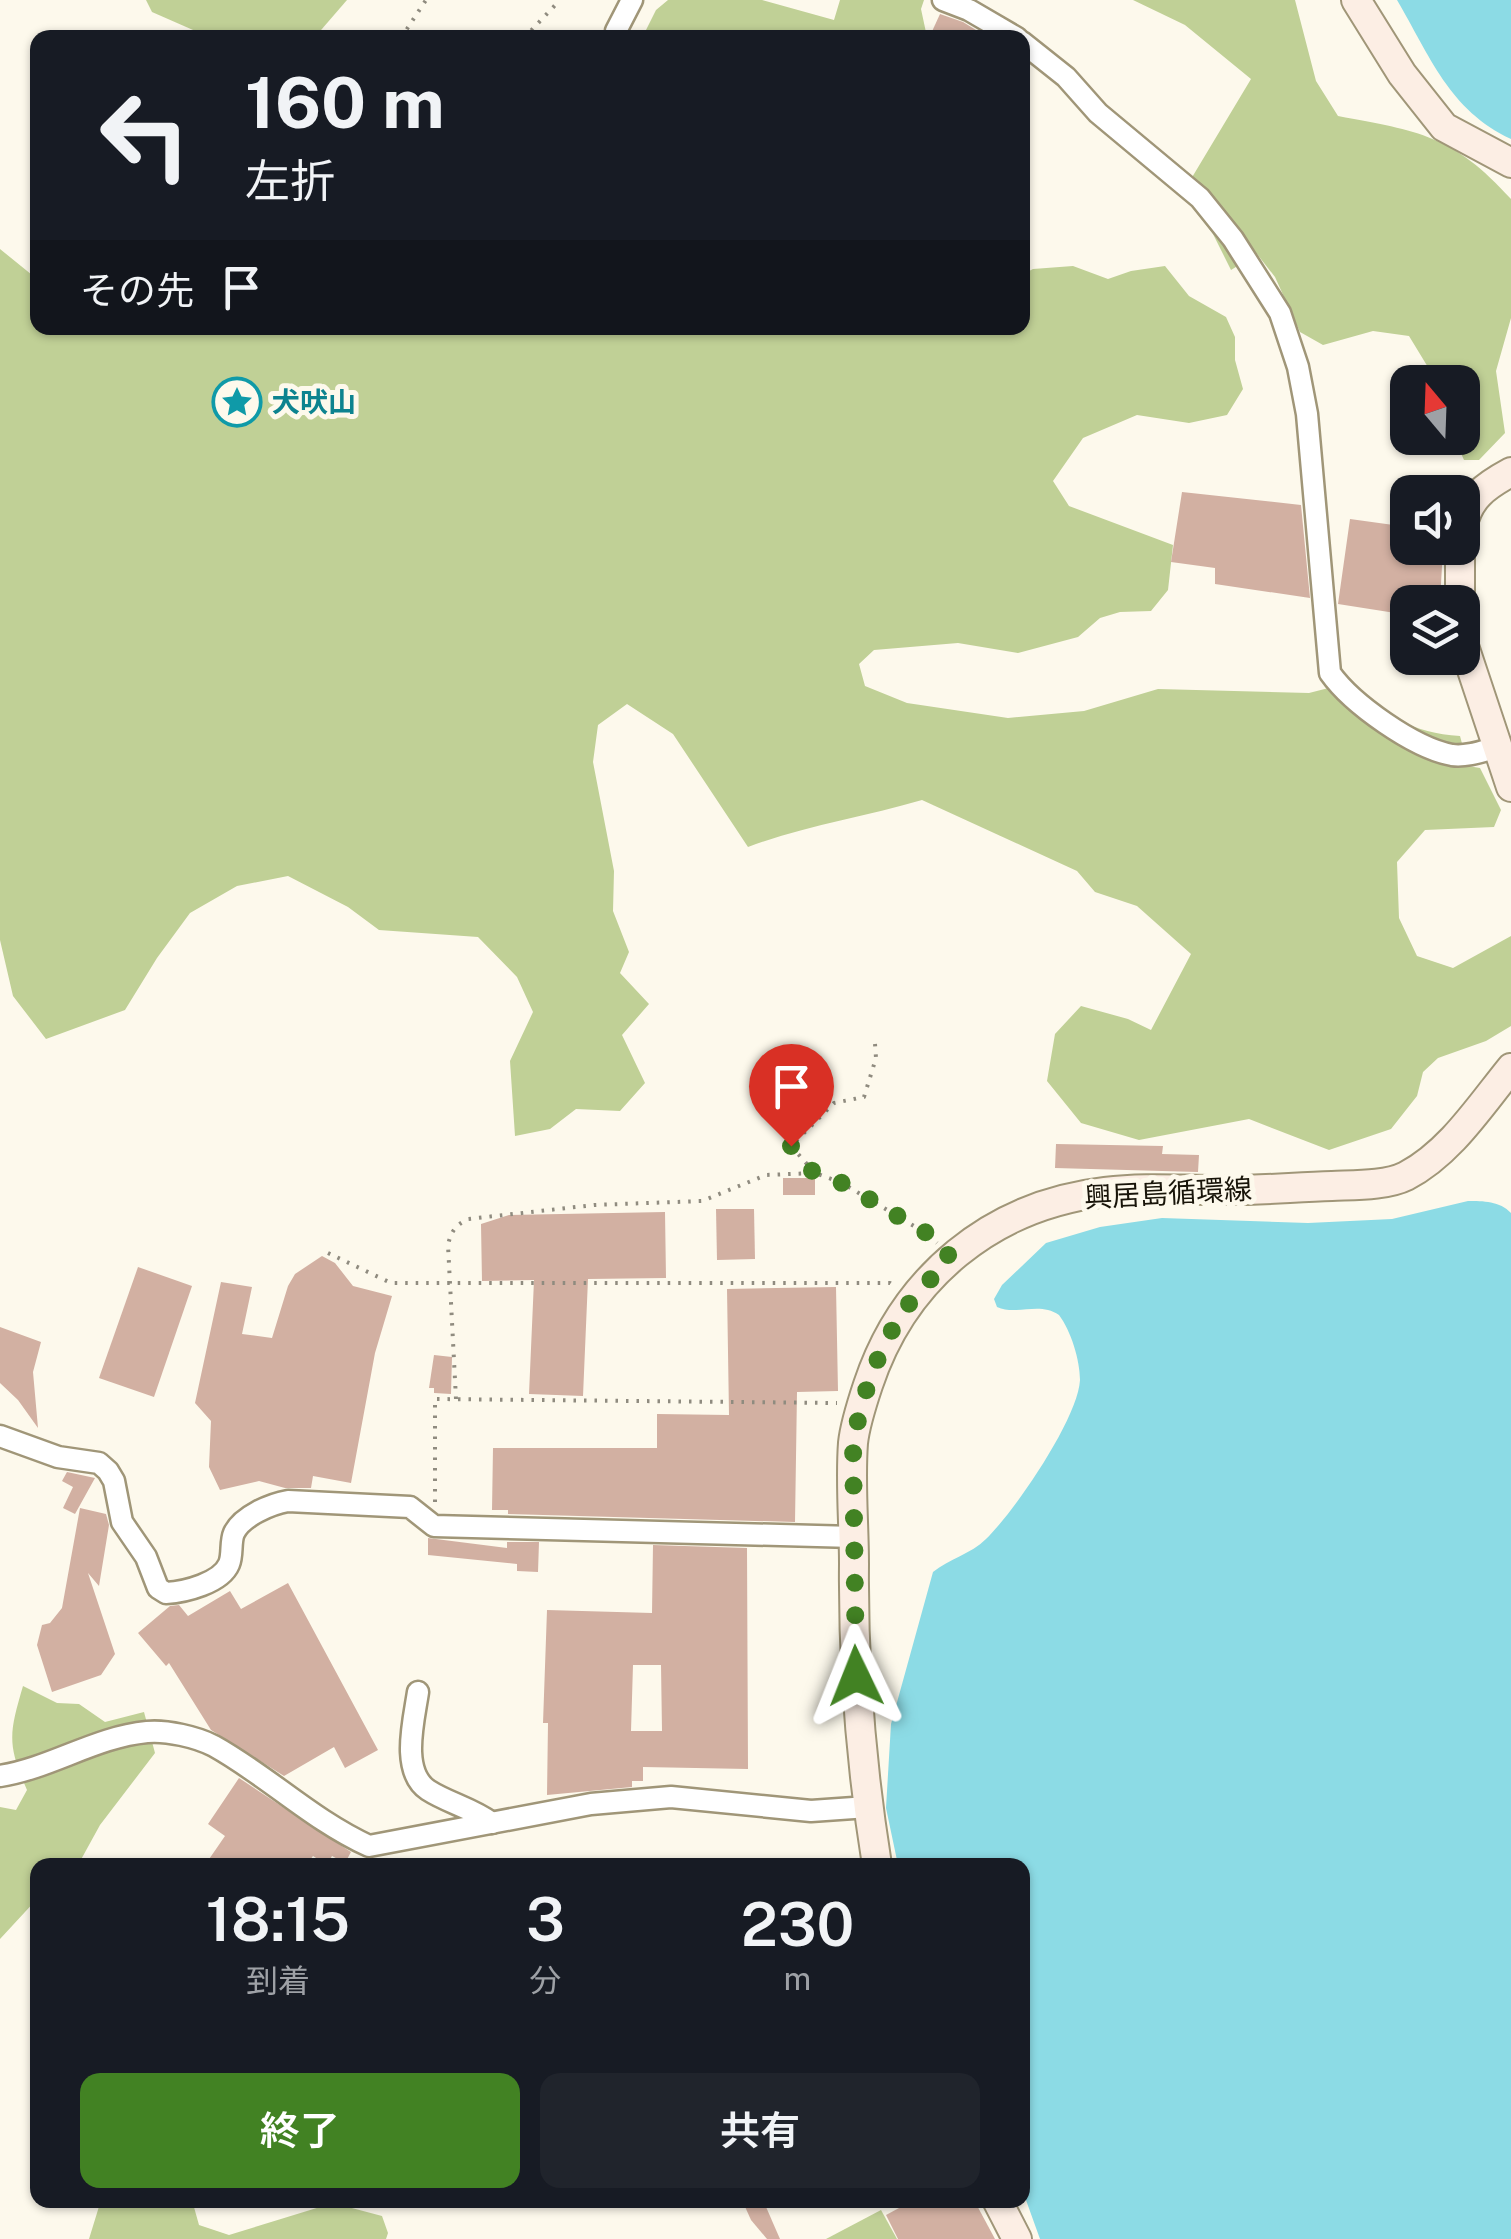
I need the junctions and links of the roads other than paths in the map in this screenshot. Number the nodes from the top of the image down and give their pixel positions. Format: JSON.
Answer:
{"nodes":[{"id":1,"x":632,"y":0,"type":"edge"},
{"id":2,"x":943,"y":0,"type":"edge"},
{"id":3,"x":1356,"y":0,"type":"edge"},
{"id":4,"x":617,"y":30,"type":"edge"},
{"id":5,"x":1003,"y":30,"type":"edge"},
{"id":6,"x":1030,"y":48,"type":"edge"},
{"id":7,"x":1511,"y":163,"type":"edge"},
{"id":8,"x":1511,"y":472,"type":"edge"},
{"id":9,"x":1480,"y":492,"type":"edge"},
{"id":10,"x":1474,"y":675,"type":"edge"},
{"id":11,"x":1498,"y":747,"type":"junction"},
{"id":12,"x":1511,"y":787,"type":"edge"},
{"id":13,"x":1511,"y":1068,"type":"edge"},
{"id":14,"x":0,"y":1436,"type":"edge"},
{"id":15,"x":854,"y":1537,"type":"junction"},
{"id":16,"x":418,"y":1692,"type":"dead end"},
{"id":17,"x":0,"y":1776,"type":"edge"},
{"id":18,"x":868,"y":1807,"type":"junction"},
{"id":19,"x":492,"y":1822,"type":"junction"},
{"id":20,"x":876,"y":1858,"type":"edge"},
{"id":21,"x":1000,"y":2208,"type":"edge"},
{"id":22,"x":1017,"y":2239,"type":"edge"}],
"edges":[{"from":1,"to":4,"type":"street"},
{"from":2,"to":5,"type":"street"},
{"from":3,"to":7,"type":"main road"},
{"from":6,"to":11,"type":"street"},
{"from":8,"to":9,"type":"main road"},
{"from":10,"to":11,"type":"main road"},
{"from":11,"to":12,"type":"main road"},
{"from":13,"to":15,"type":"main road","name":"興居島循環線"},
{"from":14,"to":15,"type":"street"},
{"from":15,"to":18,"type":"main road","name":"興居島循環線"},
{"from":16,"to":19,"type":"street"},
{"from":17,"to":19,"type":"street"},
{"from":18,"to":19,"type":"street"},
{"from":18,"to":20,"type":"main road","name":"興居島循環線"},
{"from":21,"to":22,"type":"main road"}]}
